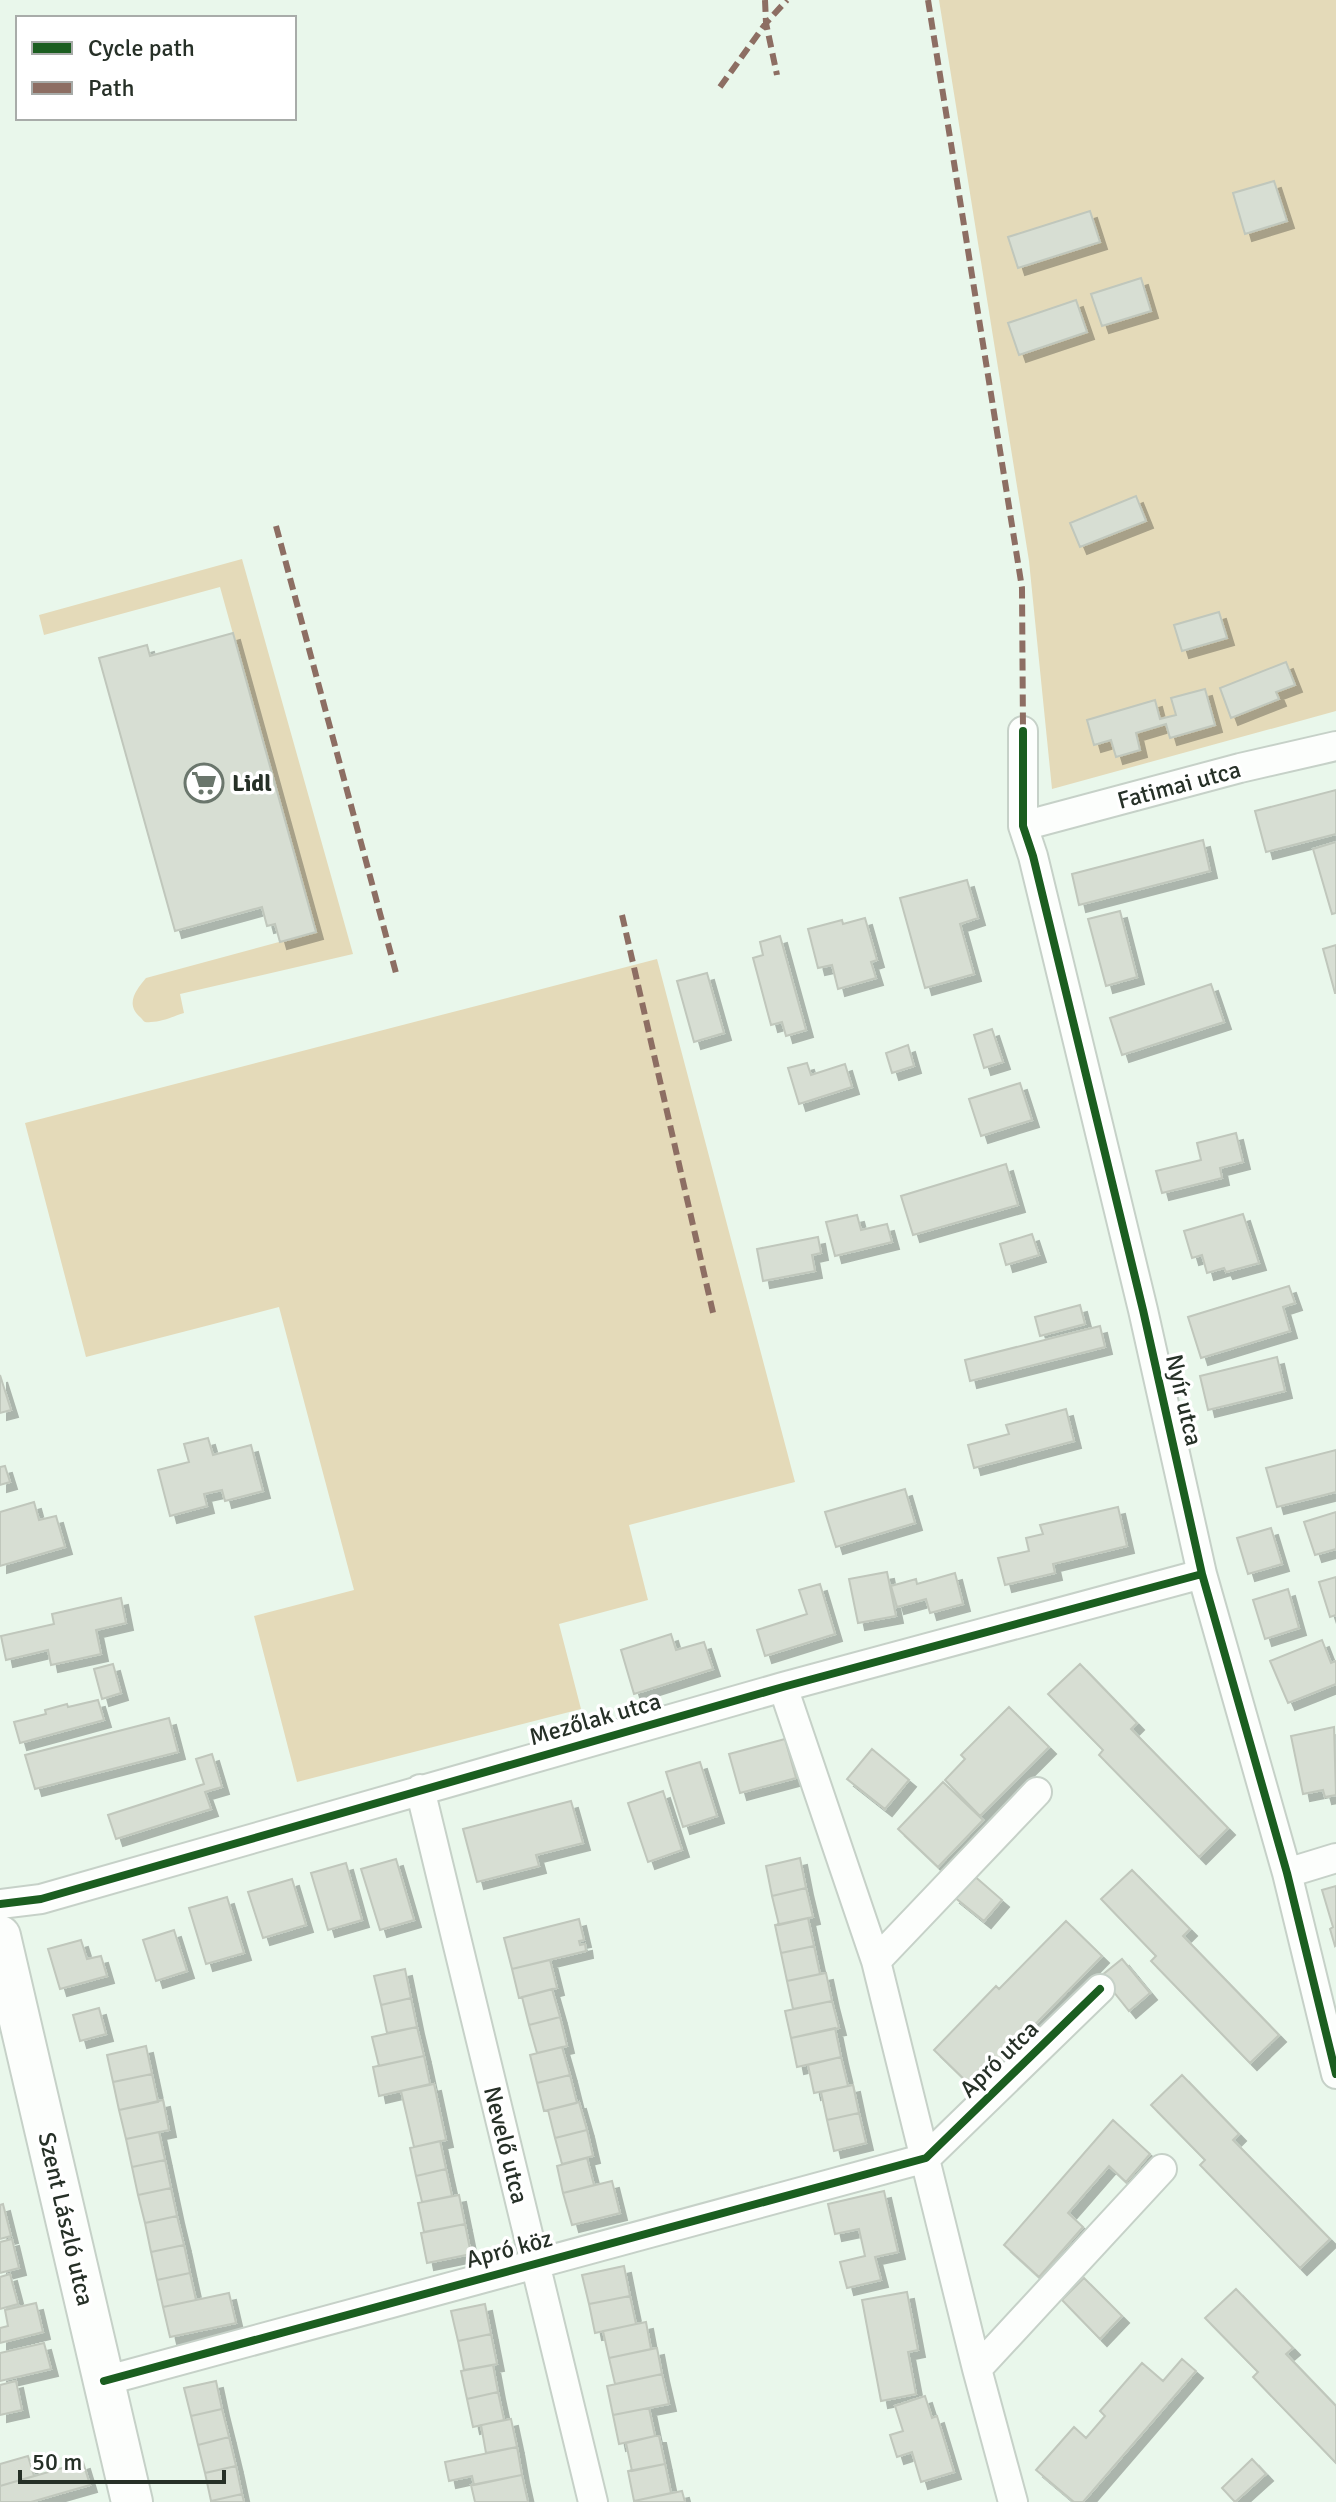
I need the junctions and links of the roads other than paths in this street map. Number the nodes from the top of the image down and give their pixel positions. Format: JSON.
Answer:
{"nodes":[{"id":1,"x":1023,"y":731,"type":"dead end"},
{"id":2,"x":1336,"y":746,"type":"edge"},
{"id":3,"x":1023,"y":826,"type":"junction"},
{"id":4,"x":1202,"y":1574,"type":"junction"},
{"id":5,"x":783,"y":1687,"type":"junction"},
{"id":6,"x":420,"y":1789,"type":"junction"},
{"id":7,"x":1037,"y":1792,"type":"dead end"},
{"id":8,"x":1336,"y":1858,"type":"edge"},
{"id":9,"x":1287,"y":1873,"type":"junction"},
{"id":10,"x":0,"y":1904,"type":"edge"},
{"id":11,"x":0,"y":1936,"type":"edge"},
{"id":12,"x":876,"y":1961,"type":"junction"},
{"id":13,"x":1100,"y":1989,"type":"dead end"},
{"id":14,"x":1336,"y":2074,"type":"edge"},
{"id":15,"x":926,"y":2158,"type":"junction"},
{"id":16,"x":1162,"y":2169,"type":"dead end"},
{"id":17,"x":535,"y":2263,"type":"junction"},
{"id":18,"x":977,"y":2369,"type":"junction"},
{"id":19,"x":104,"y":2381,"type":"junction"},
{"id":20,"x":132,"y":2502,"type":"edge"},
{"id":21,"x":593,"y":2502,"type":"edge"},
{"id":22,"x":1013,"y":2502,"type":"edge"}],
"edges":[{"from":1,"to":3,"type":"street","name":"Nyír utca"},
{"from":2,"to":3,"type":"street","name":"Fatimai utca"},
{"from":3,"to":4,"type":"street","name":"Nyír utca"},
{"from":4,"to":5,"type":"street","name":"Mezőlak utca"},
{"from":4,"to":9,"type":"street","name":"Nyír utca"},
{"from":5,"to":6,"type":"street","name":"Mezőlak utca"},
{"from":5,"to":12,"type":"street"},
{"from":6,"to":10,"type":"street","name":"Mezőlak utca"},
{"from":6,"to":17,"type":"street","name":"Nevelő utca"},
{"from":7,"to":12,"type":"street"},
{"from":8,"to":9,"type":"street"},
{"from":9,"to":14,"type":"street","name":"Nyír utca"},
{"from":11,"to":19,"type":"street","name":"Szent László utca"},
{"from":12,"to":15,"type":"street"},
{"from":13,"to":15,"type":"street","name":"Apró utca"},
{"from":15,"to":17,"type":"street","name":"Apró köz"},
{"from":15,"to":18,"type":"street"},
{"from":16,"to":18,"type":"street"},
{"from":17,"to":19,"type":"street","name":"Apró köz"},
{"from":17,"to":21,"type":"street","name":"Nevelő utca"},
{"from":18,"to":22,"type":"street"},
{"from":19,"to":20,"type":"street","name":"Szent László utca"}]}
